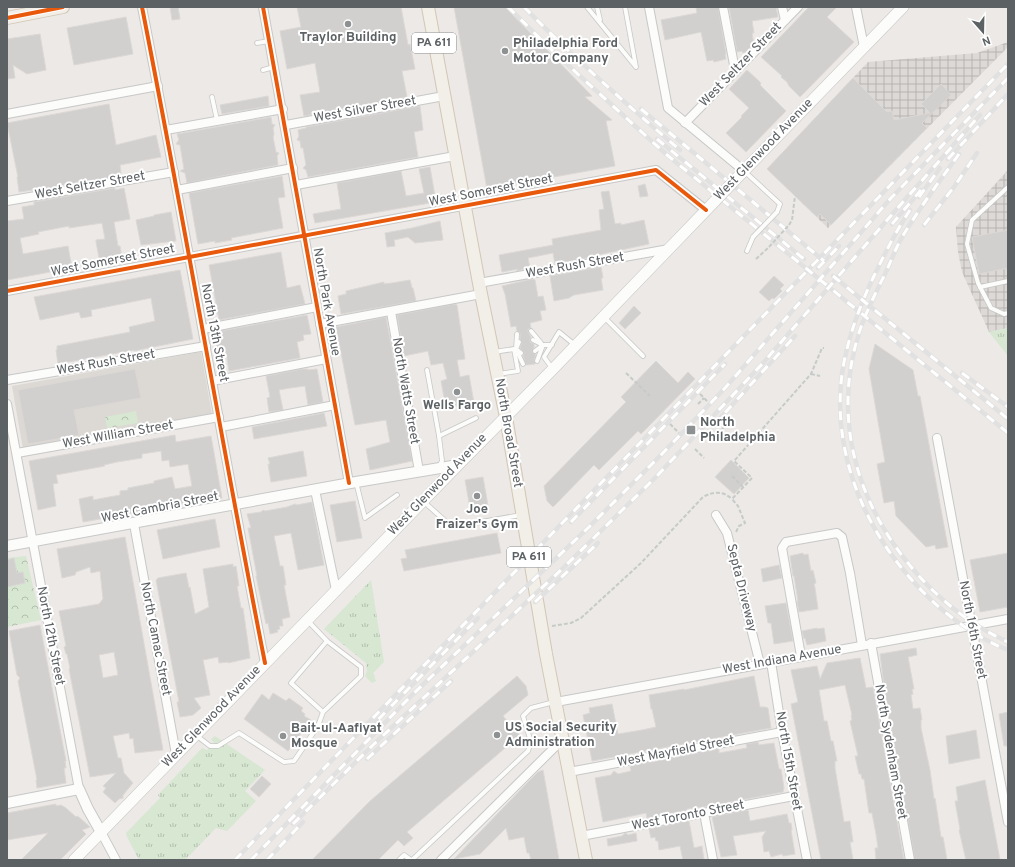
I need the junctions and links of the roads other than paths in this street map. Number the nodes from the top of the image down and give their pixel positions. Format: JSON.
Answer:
{"nodes":[{"id":1,"x":63,"y":7,"type":"edge"},
{"id":2,"x":142,"y":7,"type":"edge"},
{"id":3,"x":263,"y":7,"type":"edge"},
{"id":4,"x":428,"y":7,"type":"edge"},
{"id":5,"x":587,"y":7,"type":"edge"},
{"id":6,"x":597,"y":7,"type":"edge"},
{"id":7,"x":625,"y":7,"type":"edge"},
{"id":8,"x":649,"y":7,"type":"edge"},
{"id":9,"x":723,"y":7,"type":"edge"},
{"id":10,"x":782,"y":7,"type":"edge"},
{"id":11,"x":798,"y":7,"type":"edge"},
{"id":12,"x":856,"y":7,"type":"edge"},
{"id":13,"x":903,"y":7,"type":"edge"},
{"id":14,"x":7,"y":18,"type":"edge"},
{"id":15,"x":784,"y":20,"type":"junction"},
{"id":16,"x":600,"y":21,"type":"junction"},
{"id":17,"x":270,"y":41,"type":"junction"},
{"id":18,"x":257,"y":43,"type":"dead end"},
{"id":19,"x":864,"y":47,"type":"junction"},
{"id":20,"x":274,"y":66,"type":"junction"},
{"id":21,"x":262,"y":70,"type":"dead end"},
{"id":22,"x":735,"y":70,"type":"junction"},
{"id":23,"x":158,"y":86,"type":"junction"},
{"id":24,"x":444,"y":96,"type":"junction"},
{"id":25,"x":212,"y":97,"type":"dead end"},
{"id":26,"x":283,"y":109,"type":"junction"},
{"id":27,"x":7,"y":114,"type":"edge"},
{"id":28,"x":217,"y":120,"type":"junction"},
{"id":29,"x":685,"y":123,"type":"junction"},
{"id":30,"x":286,"y":125,"type":"junction"},
{"id":31,"x":166,"y":130,"type":"junction"},
{"id":32,"x":455,"y":156,"type":"junction"},
{"id":33,"x":293,"y":168,"type":"junction"},
{"id":34,"x":744,"y":171,"type":"junction"},
{"id":35,"x":174,"y":172,"type":"junction"},
{"id":36,"x":296,"y":185,"type":"junction"},
{"id":37,"x":1008,"y":187,"type":"edge"},
{"id":38,"x":177,"y":190,"type":"junction"},
{"id":39,"x":7,"y":201,"type":"edge"},
{"id":40,"x":465,"y":206,"type":"junction"},
{"id":41,"x":706,"y":210,"type":"junction"},
{"id":42,"x":304,"y":237,"type":"junction"},
{"id":43,"x":670,"y":249,"type":"junction"},
{"id":44,"x":747,"y":251,"type":"dead end"},
{"id":45,"x":189,"y":258,"type":"junction"},
{"id":46,"x":1008,"y":281,"type":"edge"},
{"id":47,"x":980,"y":287,"type":"junction"},
{"id":48,"x":480,"y":288,"type":"junction"},
{"id":49,"x":7,"y":291,"type":"edge"},
{"id":50,"x":317,"y":307,"type":"junction"},
{"id":51,"x":391,"y":312,"type":"junction"},
{"id":52,"x":1008,"y":313,"type":"edge"},
{"id":53,"x":604,"y":316,"type":"junction"},
{"id":54,"x":320,"y":324,"type":"junction"},
{"id":55,"x":203,"y":329,"type":"junction"},
{"id":56,"x":531,"y":331,"type":"dead end"},
{"id":57,"x":517,"y":334,"type":"dead end"},
{"id":58,"x":533,"y":340,"type":"dead end"},
{"id":59,"x":519,"y":342,"type":"dead end"},
{"id":60,"x":552,"y":344,"type":"junction"},
{"id":61,"x":543,"y":345,"type":"junction"},
{"id":62,"x":206,"y":346,"type":"junction"},
{"id":63,"x":575,"y":346,"type":"junction"},
{"id":64,"x":515,"y":349,"type":"junction"},
{"id":65,"x":535,"y":351,"type":"dead end"},
{"id":66,"x":493,"y":352,"type":"junction"},
{"id":67,"x":521,"y":353,"type":"dead end"},
{"id":68,"x":643,"y":356,"type":"dead end"},
{"id":69,"x":326,"y":359,"type":"junction"},
{"id":70,"x":537,"y":361,"type":"dead end"},
{"id":71,"x":523,"y":364,"type":"dead end"},
{"id":72,"x":427,"y":370,"type":"dead end"},
{"id":73,"x":552,"y":370,"type":"junction"},
{"id":74,"x":498,"y":374,"type":"junction"},
{"id":75,"x":7,"y":380,"type":"edge"},
{"id":76,"x":212,"y":381,"type":"junction"},
{"id":77,"x":7,"y":404,"type":"edge"},
{"id":78,"x":335,"y":405,"type":"junction"},
{"id":79,"x":219,"y":417,"type":"junction"},
{"id":80,"x":506,"y":417,"type":"junction"},
{"id":81,"x":476,"y":418,"type":"dead end"},
{"id":82,"x":221,"y":427,"type":"junction"},
{"id":83,"x":439,"y":436,"type":"junction"},
{"id":84,"x":936,"y":438,"type":"dead end"},
{"id":85,"x":17,"y":453,"type":"junction"},
{"id":86,"x":458,"y":465,"type":"junction"},
{"id":87,"x":439,"y":468,"type":"junction"},
{"id":88,"x":419,"y":471,"type":"junction"},
{"id":89,"x":353,"y":482,"type":"junction"},
{"id":90,"x":315,"y":490,"type":"junction"},
{"id":91,"x":397,"y":495,"type":"dead end"},
{"id":92,"x":422,"y":501,"type":"junction"},
{"id":93,"x":234,"y":505,"type":"junction"},
{"id":94,"x":522,"y":514,"type":"junction"},
{"id":95,"x":716,"y":514,"type":"dead end"},
{"id":96,"x":134,"y":524,"type":"junction"},
{"id":97,"x":33,"y":542,"type":"junction"},
{"id":98,"x":7,"y":546,"type":"edge"},
{"id":99,"x":336,"y":590,"type":"junction"},
{"id":100,"x":1008,"y":619,"type":"edge"},
{"id":101,"x":307,"y":620,"type":"junction"},
{"id":102,"x":971,"y":625,"type":"junction"},
{"id":103,"x":327,"y":642,"type":"junction"},
{"id":104,"x":871,"y":643,"type":"junction"},
{"id":105,"x":862,"y":645,"type":"junction"},
{"id":106,"x":801,"y":656,"type":"junction"},
{"id":107,"x":771,"y":662,"type":"junction"},
{"id":108,"x":265,"y":663,"type":"junction"},
{"id":109,"x":760,"y":664,"type":"junction"},
{"id":110,"x":556,"y":702,"type":"junction"},
{"id":111,"x":323,"y":712,"type":"junction"},
{"id":112,"x":782,"y":732,"type":"junction"},
{"id":113,"x":195,"y":735,"type":"junction"},
{"id":114,"x":563,"y":739,"type":"junction"},
{"id":115,"x":176,"y":754,"type":"junction"},
{"id":116,"x":569,"y":772,"type":"junction"},
{"id":117,"x":79,"y":789,"type":"junction"},
{"id":118,"x":794,"y":796,"type":"junction"},
{"id":119,"x":1006,"y":797,"type":"edge"},
{"id":120,"x":7,"y":803,"type":"edge"},
{"id":121,"x":704,"y":813,"type":"junction"},
{"id":122,"x":1008,"y":822,"type":"edge"},
{"id":123,"x":101,"y":832,"type":"junction"},
{"id":124,"x":581,"y":836,"type":"junction"},
{"id":125,"x":74,"y":860,"type":"edge"},
{"id":126,"x":116,"y":860,"type":"edge"},
{"id":127,"x":399,"y":860,"type":"edge"},
{"id":128,"x":412,"y":860,"type":"edge"},
{"id":129,"x":441,"y":860,"type":"edge"},
{"id":130,"x":586,"y":860,"type":"edge"},
{"id":131,"x":713,"y":860,"type":"edge"},
{"id":132,"x":807,"y":860,"type":"edge"},
{"id":133,"x":910,"y":860,"type":"edge"}],
"edges":[{"from":1,"to":14,"type":"main road"},
{"from":2,"to":23,"type":"street","name":"North 13th Street"},
{"from":3,"to":17,"type":"street","name":"North Park Avenue"},
{"from":4,"to":24,"type":"main road","name":"North Broad Street","number":"PA 611"},
{"from":5,"to":16,"type":"lane"},
{"from":6,"to":16,"type":"lane"},
{"from":7,"to":16,"type":"lane"},
{"from":8,"to":29,"type":"street"},
{"from":9,"to":22,"type":"street"},
{"from":10,"to":15,"type":"street"},
{"from":11,"to":15,"type":"street","name":"West Seltzer Street"},
{"from":12,"to":19,"type":"street"},
{"from":13,"to":19,"type":"main road","name":"West Glenwood Avenue"},
{"from":15,"to":22,"type":"street","name":"West Seltzer Street"},
{"from":17,"to":18,"type":"lane"},
{"from":17,"to":20,"type":"street","name":"North Park Avenue"},
{"from":19,"to":34,"type":"main road","name":"West Glenwood Avenue"},
{"from":20,"to":21,"type":"lane"},
{"from":20,"to":26,"type":"street","name":"North Park Avenue"},
{"from":22,"to":29,"type":"street","name":"West Seltzer Street"},
{"from":23,"to":27,"type":"street"},
{"from":23,"to":31,"type":"street","name":"North 13th Street"},
{"from":24,"to":30,"type":"street","name":"West Silver Street"},
{"from":24,"to":32,"type":"main road","name":"North Broad Street","number":"PA 611"},
{"from":25,"to":28,"type":"lane"},
{"from":26,"to":28,"type":"street"},
{"from":26,"to":30,"type":"street","name":"North Park Avenue"},
{"from":28,"to":31,"type":"street"},
{"from":29,"to":34,"type":"street"},
{"from":30,"to":33,"type":"street","name":"North Park Avenue"},
{"from":31,"to":35,"type":"street","name":"North 13th Street"},
{"from":32,"to":36,"type":"street"},
{"from":32,"to":40,"type":"main road","name":"North Broad Street","number":"PA 611"},
{"from":33,"to":36,"type":"street","name":"North Park Avenue"},
{"from":33,"to":38,"type":"street"},
{"from":34,"to":41,"type":"main road","name":"West Glenwood Avenue","bridge":true},
{"from":34,"to":44,"type":"lane","bridge":true},
{"from":35,"to":38,"type":"street","name":"North 13th Street"},
{"from":35,"to":39,"type":"street","name":"West Seltzer Street"},
{"from":36,"to":42,"type":"street","name":"North Park Avenue"},
{"from":37,"to":47,"type":"lane"},
{"from":38,"to":45,"type":"street","name":"North 13th Street"},
{"from":40,"to":41,"type":"street","name":"West Somerset Street"},
{"from":40,"to":42,"type":"street","name":"West Somerset Street"},
{"from":40,"to":48,"type":"main road","name":"North Broad Street","number":"PA 611"},
{"from":41,"to":43,"type":"main road","name":"West Glenwood Avenue"},
{"from":42,"to":45,"type":"street","name":"West Somerset Street"},
{"from":42,"to":50,"type":"street","name":"North Park Avenue"},
{"from":43,"to":48,"type":"street","name":"West Rush Street"},
{"from":43,"to":53,"type":"main road","name":"West Glenwood Avenue"},
{"from":45,"to":49,"type":"street","name":"West Somerset Street"},
{"from":45,"to":55,"type":"street","name":"North 13th Street"},
{"from":46,"to":47,"type":"lane"},
{"from":47,"to":52,"type":"lane"},
{"from":48,"to":51,"type":"street","name":"West Rush Street"},
{"from":48,"to":66,"type":"main road","name":"North Broad Street","number":"PA 611"},
{"from":50,"to":54,"type":"street","name":"North Park Avenue"},
{"from":50,"to":55,"type":"street"},
{"from":51,"to":54,"type":"street","name":"West Rush Street"},
{"from":51,"to":88,"type":"street","name":"North Watts Street"},
{"from":53,"to":63,"type":"main road","name":"West Glenwood Avenue"},
{"from":53,"to":68,"type":"lane"},
{"from":54,"to":69,"type":"street","name":"North Park Avenue"},
{"from":55,"to":62,"type":"street","name":"North 13th Street"},
{"from":56,"to":61,"type":"lane"},
{"from":57,"to":64,"type":"lane"},
{"from":58,"to":61,"type":"lane"},
{"from":59,"to":64,"type":"lane"},
{"from":60,"to":61,"type":"lane"},
{"from":60,"to":63,"type":"lane"},
{"from":60,"to":73,"type":"lane"},
{"from":61,"to":65,"type":"lane"},
{"from":61,"to":70,"type":"lane"},
{"from":62,"to":75,"type":"street","name":"West Rush Street"},
{"from":62,"to":76,"type":"street","name":"North 13th Street"},
{"from":63,"to":73,"type":"main road","name":"West Glenwood Avenue"},
{"from":64,"to":66,"type":"lane"},
{"from":64,"to":67,"type":"lane"},
{"from":64,"to":71,"type":"lane"},
{"from":64,"to":74,"type":"lane"},
{"from":66,"to":74,"type":"main road","name":"North Broad Street","number":"PA 611"},
{"from":69,"to":76,"type":"street"},
{"from":69,"to":78,"type":"street","name":"North Park Avenue"},
{"from":72,"to":83,"type":"lane"},
{"from":73,"to":80,"type":"main road","name":"West Glenwood Avenue"},
{"from":74,"to":80,"type":"main road","name":"North Broad Street","number":"PA 611"},
{"from":76,"to":79,"type":"street","name":"North 13th Street"},
{"from":77,"to":85,"type":"street","name":"North 12th Street"},
{"from":78,"to":82,"type":"street"},
{"from":78,"to":89,"type":"street","name":"North Park Avenue"},
{"from":79,"to":82,"type":"street","name":"North 13th Street"},
{"from":79,"to":85,"type":"street","name":"West William Street"},
{"from":80,"to":86,"type":"main road","name":"West Glenwood Avenue"},
{"from":80,"to":94,"type":"main road","name":"North Broad Street","number":"PA 611"},
{"from":81,"to":83,"type":"lane"},
{"from":82,"to":93,"type":"street","name":"North 13th Street"},
{"from":83,"to":87,"type":"lane"},
{"from":84,"to":102,"type":"street","name":"North 16th Street"},
{"from":85,"to":97,"type":"street","name":"North 12th Street"},
{"from":86,"to":87,"type":"street","name":"West Cambria Street"},
{"from":86,"to":92,"type":"main road","name":"West Glenwood Avenue"},
{"from":87,"to":88,"type":"street","name":"West Cambria Street"},
{"from":88,"to":89,"type":"street","name":"West Cambria Street"},
{"from":89,"to":90,"type":"street","name":"West Cambria Street"},
{"from":89,"to":91,"type":"lane"},
{"from":90,"to":93,"type":"street","name":"West Cambria Street"},
{"from":90,"to":99,"type":"street"},
{"from":92,"to":94,"type":"lane"},
{"from":92,"to":99,"type":"main road","name":"West Glenwood Avenue"},
{"from":93,"to":96,"type":"street","name":"West Cambria Street"},
{"from":93,"to":108,"type":"street","name":"North 13th Street"},
{"from":94,"to":110,"type":"main road","name":"North Broad Street","number":"PA 611"},
{"from":95,"to":109,"type":"street","name":"Septa Driveway"},
{"from":96,"to":97,"type":"street","name":"West Cambria Street"},
{"from":96,"to":115,"type":"street","name":"North Camac Street"},
{"from":97,"to":98,"type":"street","name":"West Cambria Street"},
{"from":97,"to":117,"type":"street","name":"North 12th Street"},
{"from":99,"to":101,"type":"main road","name":"West Glenwood Avenue"},
{"from":100,"to":102,"type":"street","name":"West Indiana Avenue"},
{"from":101,"to":103,"type":"lane"},
{"from":101,"to":108,"type":"main road","name":"West Glenwood Avenue"},
{"from":102,"to":104,"type":"street","name":"West Indiana Avenue"},
{"from":102,"to":119,"type":"street","name":"North 16th Street"},
{"from":103,"to":111,"type":"lane"},
{"from":103,"to":111,"type":"lane"},
{"from":104,"to":105,"type":"street","name":"West Indiana Avenue"},
{"from":104,"to":133,"type":"street","name":"North Sydenham Street"},
{"from":105,"to":106,"type":"street","name":"West Indiana Avenue"},
{"from":105,"to":106,"type":"street"},
{"from":106,"to":107,"type":"street","name":"West Indiana Avenue"},
{"from":107,"to":109,"type":"street","name":"West Indiana Avenue"},
{"from":107,"to":112,"type":"street","name":"North 15th Street"},
{"from":108,"to":113,"type":"main road","name":"West Glenwood Avenue"},
{"from":109,"to":110,"type":"street","name":"West Indiana Avenue"},
{"from":110,"to":114,"type":"main road","name":"North Broad Street","number":"PA 611"},
{"from":110,"to":128,"type":"lane"},
{"from":111,"to":113,"type":"lane"},
{"from":112,"to":116,"type":"street","name":"West Mayfield Street"},
{"from":112,"to":118,"type":"street","name":"North 15th Street"},
{"from":113,"to":115,"type":"main road","name":"West Glenwood Avenue"},
{"from":114,"to":116,"type":"main road","name":"North Broad Street","number":"PA 611"},
{"from":114,"to":129,"type":"street"},
{"from":115,"to":123,"type":"main road","name":"West Glenwood Avenue"},
{"from":116,"to":124,"type":"main road","name":"North Broad Street","number":"PA 611"},
{"from":117,"to":120,"type":"street"},
{"from":117,"to":123,"type":"street","name":"North 12th Street"},
{"from":118,"to":121,"type":"street","name":"West Toronto Street"},
{"from":118,"to":132,"type":"street","name":"North 15th Street"},
{"from":119,"to":122,"type":"street","name":"North 16th Street"},
{"from":121,"to":124,"type":"street","name":"West Toronto Street"},
{"from":121,"to":131,"type":"street"},
{"from":123,"to":125,"type":"main road","name":"West Glenwood Avenue"},
{"from":123,"to":126,"type":"street","name":"North 12th Street"},
{"from":124,"to":130,"type":"main road","name":"North Broad Street","number":"PA 611"},
{"from":127,"to":128,"type":"lane"}]}
